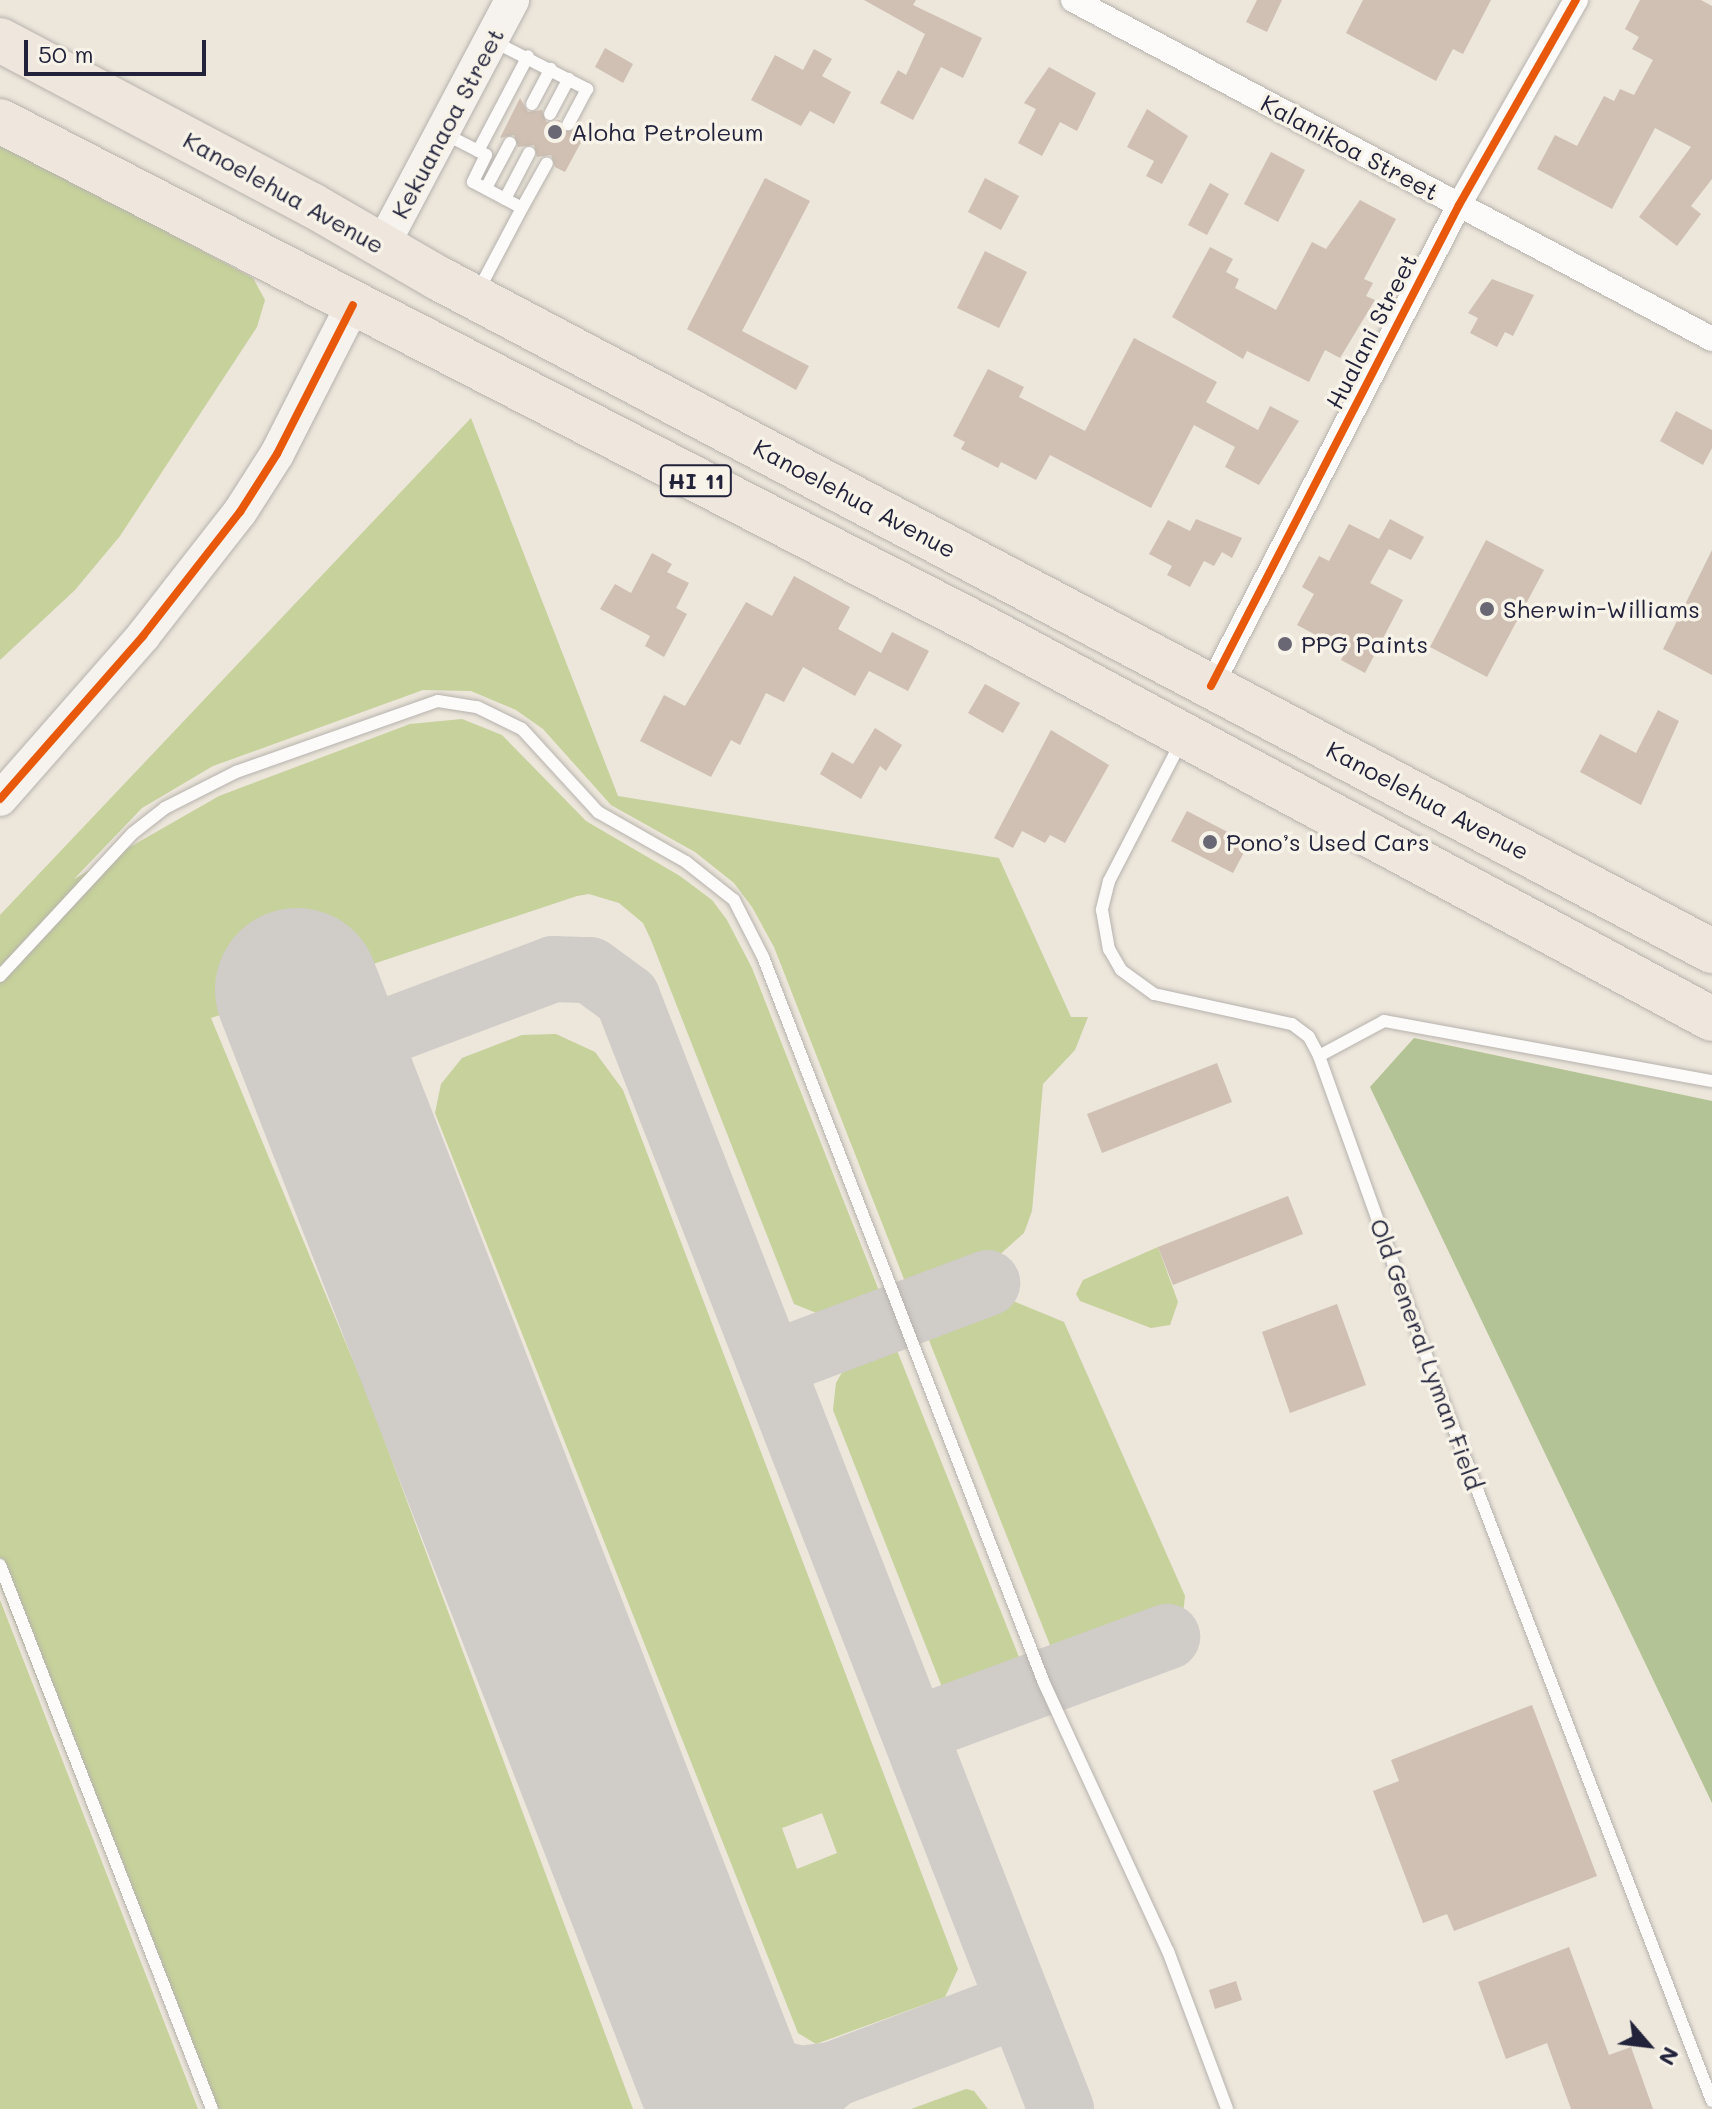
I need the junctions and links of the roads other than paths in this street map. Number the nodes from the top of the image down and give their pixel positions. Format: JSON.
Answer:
{"nodes":[{"id":1,"x":512,"y":0,"type":"edge"},
{"id":2,"x":1073,"y":0,"type":"edge"},
{"id":3,"x":1576,"y":0,"type":"edge"},
{"id":4,"x":490,"y":39,"type":"junction"},
{"id":5,"x":0,"y":40,"type":"edge"},
{"id":6,"x":528,"y":56,"type":"junction"},
{"id":7,"x":551,"y":69,"type":"junction"},
{"id":8,"x":569,"y":79,"type":"junction"},
{"id":9,"x":532,"y":104,"type":"dead end"},
{"id":10,"x":550,"y":114,"type":"dead end"},
{"id":11,"x":0,"y":121,"type":"edge"},
{"id":12,"x":568,"y":124,"type":"dead end"},
{"id":13,"x":442,"y":132,"type":"junction"},
{"id":14,"x":510,"y":143,"type":"dead end"},
{"id":15,"x":478,"y":151,"type":"junction"},
{"id":16,"x":529,"y":153,"type":"dead end"},
{"id":17,"x":547,"y":163,"type":"dead end"},
{"id":18,"x":486,"y":188,"type":"junction"},
{"id":19,"x":505,"y":199,"type":"junction"},
{"id":20,"x":1459,"y":205,"type":"junction"},
{"id":21,"x":522,"y":208,"type":"junction"},
{"id":22,"x":382,"y":246,"type":"junction"},
{"id":23,"x":474,"y":297,"type":"junction"},
{"id":24,"x":353,"y":305,"type":"junction"},
{"id":25,"x":1712,"y":339,"type":"edge"},
{"id":26,"x":1211,"y":686,"type":"junction"},
{"id":27,"x":1185,"y":736,"type":"junction"},
{"id":28,"x":0,"y":799,"type":"edge"},
{"id":29,"x":1712,"y":951,"type":"edge"},
{"id":30,"x":0,"y":976,"type":"edge"},
{"id":31,"x":1712,"y":1019,"type":"edge"},
{"id":32,"x":1319,"y":1056,"type":"junction"},
{"id":33,"x":1712,"y":1081,"type":"edge"},
{"id":34,"x":0,"y":1565,"type":"edge"},
{"id":35,"x":1712,"y":2101,"type":"edge"},
{"id":36,"x":212,"y":2109,"type":"edge"},
{"id":37,"x":1227,"y":2109,"type":"edge"}],
"edges":[{"from":1,"to":4,"type":"street","name":"Kekuanaoa Street"},
{"from":2,"to":20,"type":"street","name":"Kalanikoa Street"},
{"from":3,"to":20,"type":"street","name":"Hualani Street"},
{"from":4,"to":6,"type":"lane"},
{"from":4,"to":13,"type":"street","name":"Kekuanaoa Street"},
{"from":5,"to":22,"type":"highway","name":"Kanoelehua Avenue","number":"HI 11"},
{"from":6,"to":7,"type":"lane"},
{"from":6,"to":15,"type":"lane"},
{"from":7,"to":8,"type":"lane"},
{"from":7,"to":9,"type":"lane"},
{"from":8,"to":10,"type":"lane"},
{"from":8,"to":12,"type":"lane"},
{"from":11,"to":24,"type":"highway","number":"HI 11"},
{"from":13,"to":15,"type":"lane"},
{"from":13,"to":22,"type":"street","name":"Kekuanaoa Street"},
{"from":14,"to":18,"type":"lane"},
{"from":15,"to":18,"type":"lane"},
{"from":16,"to":19,"type":"lane"},
{"from":17,"to":21,"type":"lane"},
{"from":18,"to":19,"type":"lane"},
{"from":19,"to":21,"type":"lane"},
{"from":20,"to":25,"type":"street","name":"Kalanikoa Street"},
{"from":20,"to":26,"type":"street","name":"Hualani Street"},
{"from":21,"to":23,"type":"lane"},
{"from":22,"to":23,"type":"highway","name":"Kanoelehua Avenue","number":"HI 11"},
{"from":22,"to":24,"type":"highway"},
{"from":23,"to":26,"type":"highway","name":"Kanoelehua Avenue","number":"HI 11"},
{"from":24,"to":27,"type":"highway","number":"HI 11"},
{"from":24,"to":28,"type":"street"},
{"from":26,"to":29,"type":"highway","name":"Kanoelehua Avenue","number":"HI 11"},
{"from":27,"to":31,"type":"highway","number":"HI 11"},
{"from":27,"to":32,"type":"lane","name":"Old General Lyman Field"},
{"from":30,"to":37,"type":"lane"},
{"from":32,"to":33,"type":"lane"},
{"from":32,"to":35,"type":"lane","name":"Old General Lyman Field"},
{"from":34,"to":36,"type":"lane"}]}
